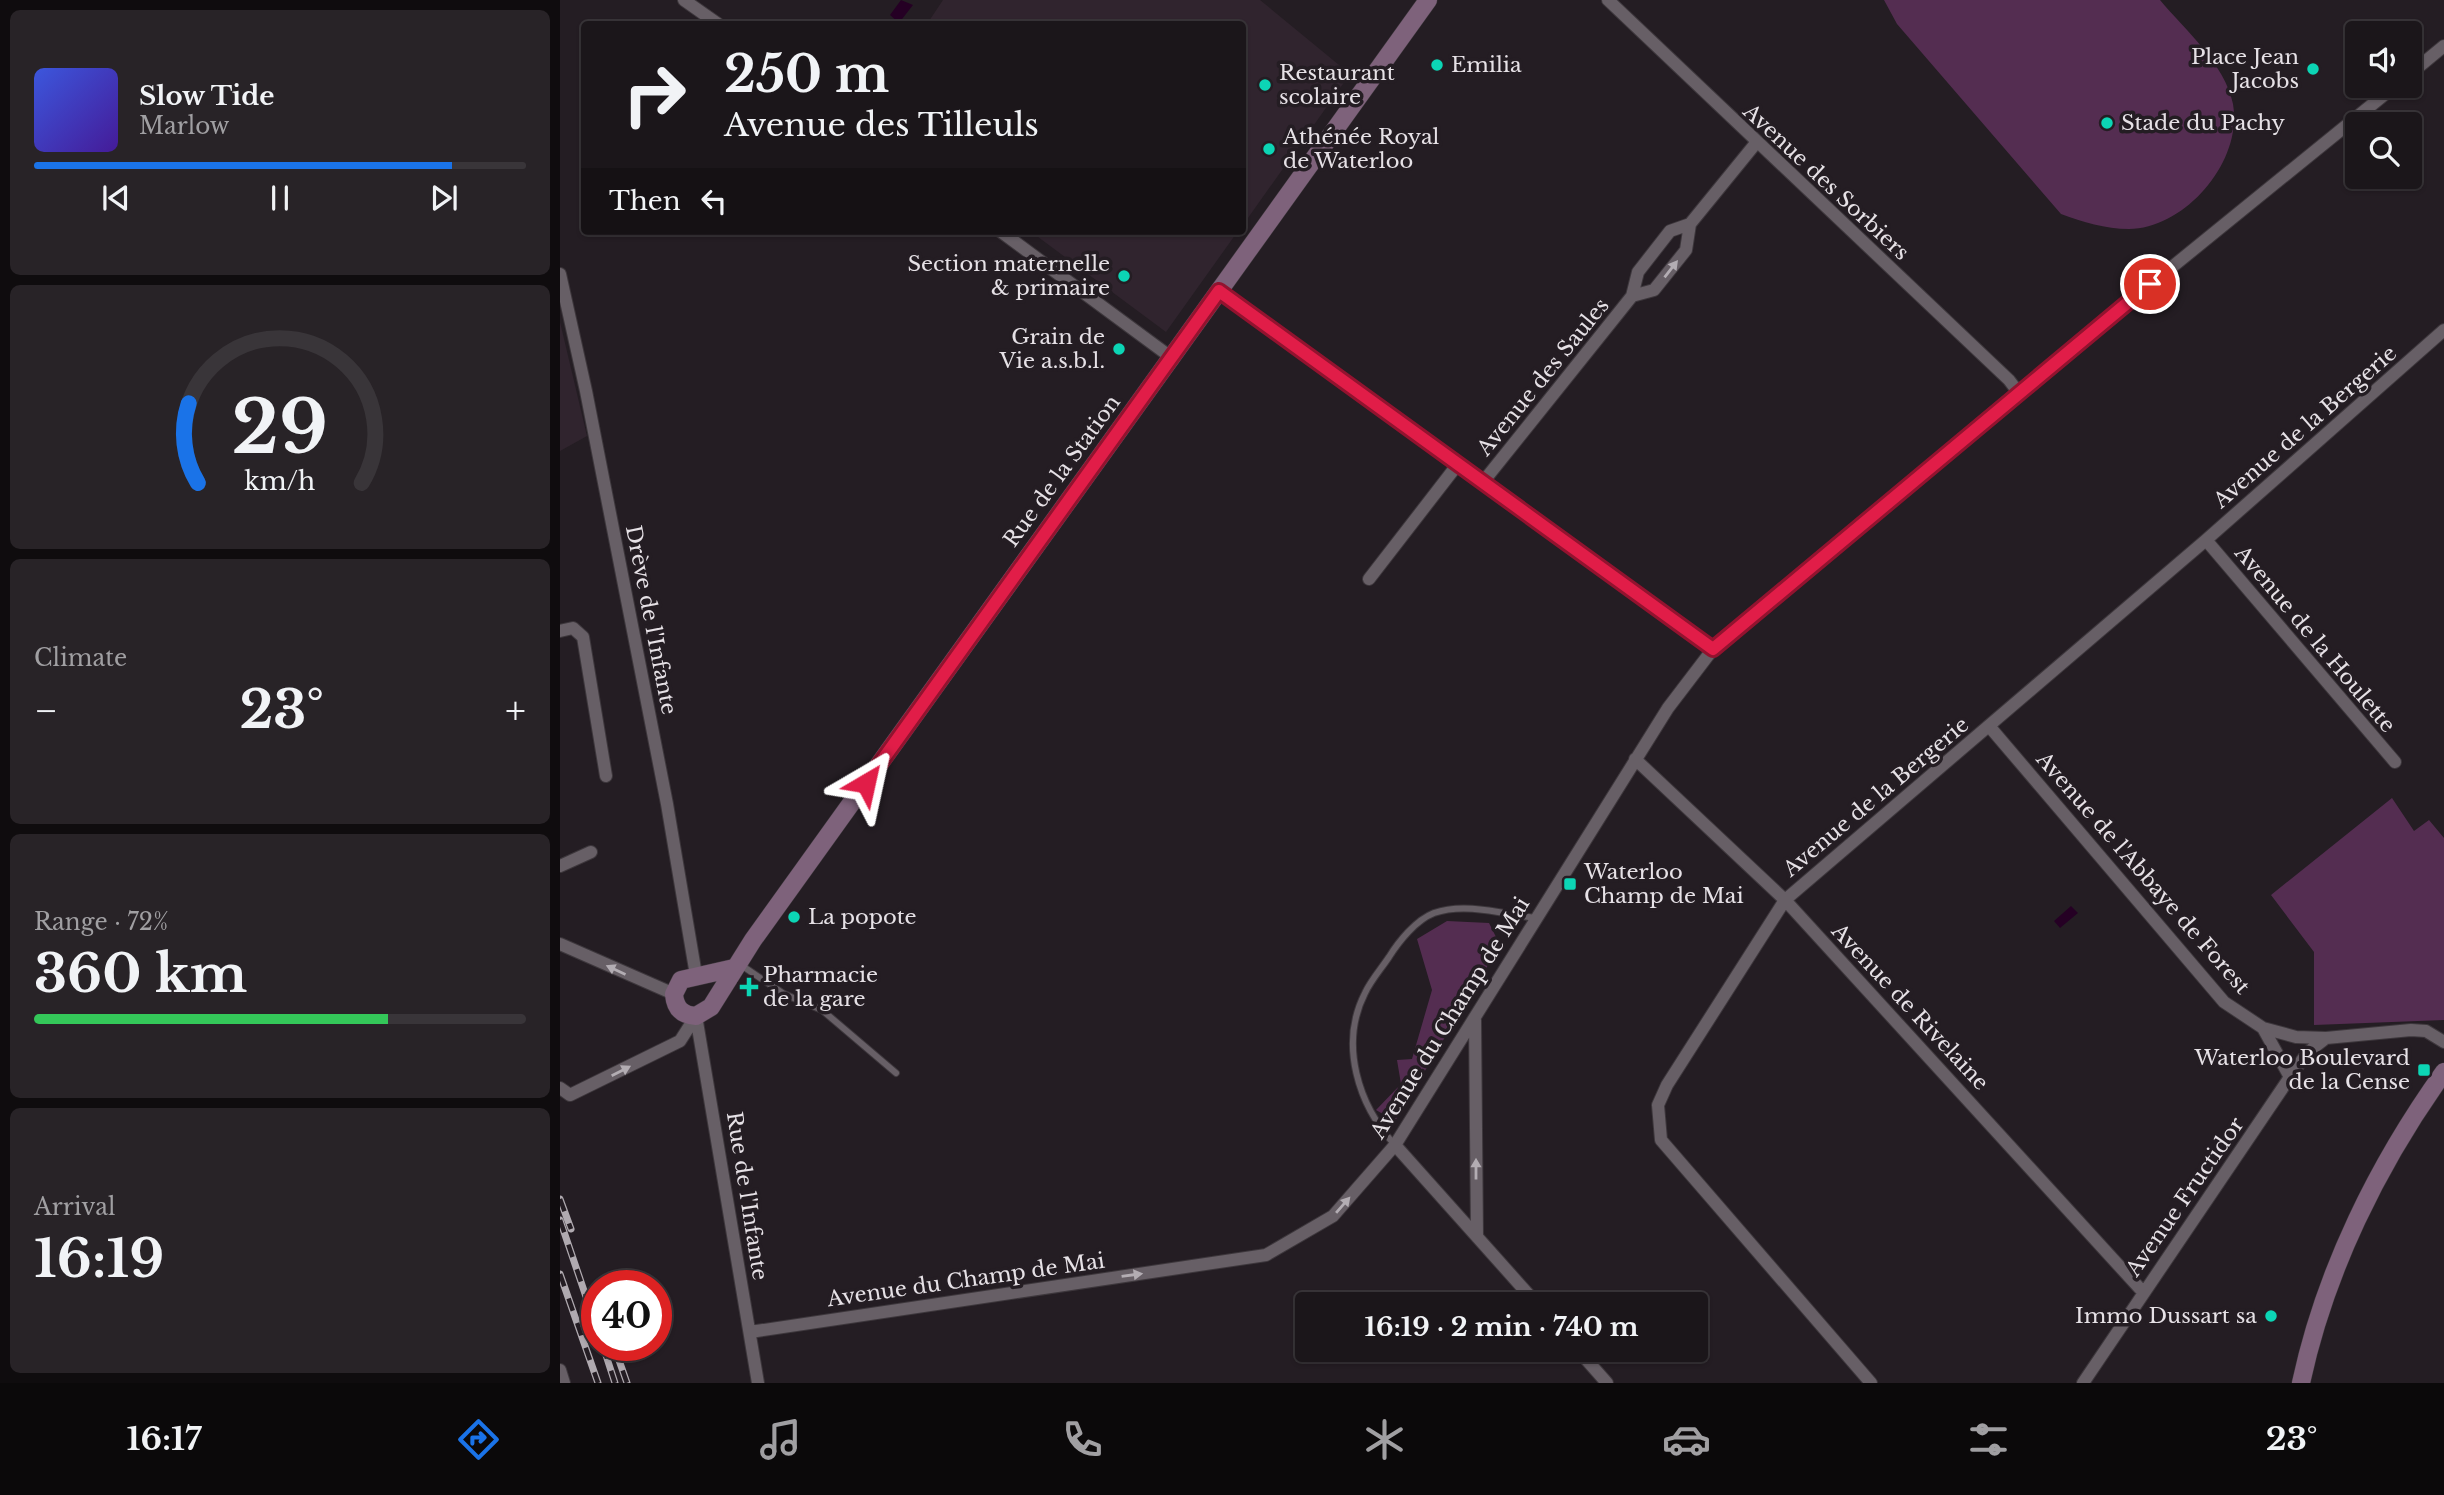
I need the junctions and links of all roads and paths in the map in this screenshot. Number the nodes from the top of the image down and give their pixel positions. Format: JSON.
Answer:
{"nodes":[{"id":1,"x":684,"y":0,"type":"edge"},
{"id":2,"x":1428,"y":0,"type":"edge"},
{"id":3,"x":1608,"y":0,"type":"edge"},
{"id":4,"x":714,"y":21,"type":"edge"},
{"id":5,"x":2444,"y":46,"type":"edge"},
{"id":6,"x":2422,"y":64,"type":"edge"},
{"id":7,"x":2380,"y":98,"type":"edge"},
{"id":8,"x":1756,"y":143,"type":"junction"},
{"id":9,"x":1690,"y":224,"type":"junction"},
{"id":10,"x":1005,"y":235,"type":"edge"},
{"id":11,"x":560,"y":274,"type":"edge"},
{"id":12,"x":1219,"y":291,"type":"junction"},
{"id":13,"x":1632,"y":296,"type":"junction"},
{"id":14,"x":2444,"y":330,"type":"edge"},
{"id":15,"x":1172,"y":358,"type":"junction"},
{"id":16,"x":2018,"y":392,"type":"junction"},
{"id":17,"x":1458,"y":464,"type":"junction"},
{"id":18,"x":1483,"y":482,"type":"junction"},
{"id":19,"x":2206,"y":540,"type":"junction"},
{"id":20,"x":1369,"y":579,"type":"dead end"},
{"id":21,"x":560,"y":631,"type":"edge"},
{"id":22,"x":1713,"y":649,"type":"junction"},
{"id":23,"x":1989,"y":726,"type":"junction"},
{"id":24,"x":1635,"y":759,"type":"junction"},
{"id":25,"x":2395,"y":762,"type":"dead end"},
{"id":26,"x":606,"y":776,"type":"dead end"},
{"id":27,"x":591,"y":852,"type":"dead end"},
{"id":28,"x":560,"y":866,"type":"edge"},
{"id":29,"x":1785,"y":900,"type":"junction"},
{"id":30,"x":1535,"y":918,"type":"junction"},
{"id":31,"x":560,"y":944,"type":"edge"},
{"id":32,"x":735,"y":965,"type":"junction"},
{"id":33,"x":696,"y":975,"type":"junction"},
{"id":34,"x":674,"y":993,"type":"junction"},
{"id":35,"x":715,"y":999,"type":"junction"},
{"id":36,"x":696,"y":1016,"type":"junction"},
{"id":37,"x":1475,"y":1020,"type":"junction"},
{"id":38,"x":2263,"y":1028,"type":"junction"},
{"id":39,"x":2326,"y":1038,"type":"junction"},
{"id":40,"x":2444,"y":1042,"type":"edge"},
{"id":41,"x":2444,"y":1072,"type":"edge"},
{"id":42,"x":896,"y":1073,"type":"dead end"},
{"id":43,"x":2290,"y":1077,"type":"junction"},
{"id":44,"x":560,"y":1088,"type":"edge"},
{"id":45,"x":1395,"y":1145,"type":"junction"},
{"id":46,"x":1477,"y":1237,"type":"junction"},
{"id":47,"x":1525,"y":1292,"type":"edge"},
{"id":48,"x":2143,"y":1292,"type":"junction"},
{"id":49,"x":750,"y":1332,"type":"junction"},
{"id":50,"x":1588,"y":1362,"type":"edge"},
{"id":51,"x":560,"y":1370,"type":"edge"},
{"id":52,"x":564,"y":1383,"type":"edge"},
{"id":53,"x":758,"y":1383,"type":"edge"},
{"id":54,"x":1607,"y":1383,"type":"edge"},
{"id":55,"x":1871,"y":1383,"type":"edge"},
{"id":56,"x":2083,"y":1383,"type":"edge"},
{"id":57,"x":2301,"y":1383,"type":"edge"}],
"edges":[{"from":1,"to":4,"type":"street"},
{"from":2,"to":12,"type":"street","name":"Rue de la Station"},
{"from":3,"to":8,"type":"street","name":"Avenue des Sorbiers"},
{"from":5,"to":6,"type":"street"},
{"from":7,"to":16,"type":"street","name":"Avenue du Champ de Mai"},
{"from":8,"to":9,"type":"street","name":"Avenue des Saules"},
{"from":8,"to":16,"type":"street","name":"Avenue des Sorbiers"},
{"from":9,"to":13,"type":"street","name":"Avenue des Saules"},
{"from":13,"to":9,"type":"street","name":"Avenue des Saules","one_way":true},
{"from":10,"to":15,"type":"street"},
{"from":11,"to":33,"type":"street","name":"Drève de l'Infante"},
{"from":12,"to":15,"type":"street","name":"Rue de la Station"},
{"from":12,"to":17,"type":"street"},
{"from":13,"to":18,"type":"street","name":"Avenue des Saules"},
{"from":14,"to":19,"type":"street","name":"Avenue de la Bergerie"},
{"from":15,"to":32,"type":"street","name":"Rue de la Station"},
{"from":16,"to":22,"type":"street","name":"Avenue du Champ de Mai"},
{"from":17,"to":18,"type":"street"},
{"from":17,"to":20,"type":"street"},
{"from":18,"to":22,"type":"street"},
{"from":19,"to":23,"type":"street","name":"Avenue de la Bergerie"},
{"from":19,"to":25,"type":"street","name":"Avenue de la Houlette"},
{"from":21,"to":26,"type":"street"},
{"from":22,"to":24,"type":"street","name":"Avenue du Champ de Mai"},
{"from":23,"to":29,"type":"street","name":"Avenue de la Bergerie"},
{"from":23,"to":38,"type":"street","name":"Avenue de l'Abbaye de Forest"},
{"from":24,"to":29,"type":"street","name":"Avenue de Rivelaine"},
{"from":24,"to":30,"type":"street","name":"Avenue du Champ de Mai"},
{"from":27,"to":28,"type":"street"},
{"from":29,"to":48,"type":"street","name":"Avenue de Rivelaine"},
{"from":29,"to":55,"type":"street","name":"Avenue de la Bergerie"},
{"from":30,"to":37,"type":"street","name":"Avenue du Champ de Mai"},
{"from":30,"to":45,"type":"lane"},
{"from":34,"to":31,"type":"street","one_way":true},
{"from":32,"to":33,"type":"street"},
{"from":32,"to":35,"type":"street","name":"Rue de la Station"},
{"from":32,"to":42,"type":"lane"},
{"from":33,"to":34,"type":"street"},
{"from":33,"to":35,"type":"street"},
{"from":34,"to":36,"type":"street"},
{"from":35,"to":36,"type":"street"},
{"from":44,"to":36,"type":"street","one_way":true},
{"from":36,"to":49,"type":"street","name":"Rue de l'Infante"},
{"from":37,"to":45,"type":"street","name":"Avenue du Champ de Mai"},
{"from":46,"to":37,"type":"street","one_way":true},
{"from":38,"to":39,"type":"street"},
{"from":38,"to":43,"type":"street","name":"Avenue de l'Abbaye de Forest"},
{"from":39,"to":40,"type":"street"},
{"from":39,"to":43,"type":"street","name":"Avenue Fructidor"},
{"from":41,"to":57,"type":"street"},
{"from":43,"to":48,"type":"street","name":"Avenue Fructidor"},
{"from":45,"to":46,"type":"street"},
{"from":49,"to":45,"type":"street","name":"Avenue du Champ de Mai","one_way":true},
{"from":46,"to":47,"type":"street"},
{"from":48,"to":56,"type":"street","name":"Avenue Fructidor"},
{"from":49,"to":53,"type":"street","name":"Rue de l'Infante"},
{"from":50,"to":54,"type":"street"},
{"from":51,"to":52,"type":"street"}]}
